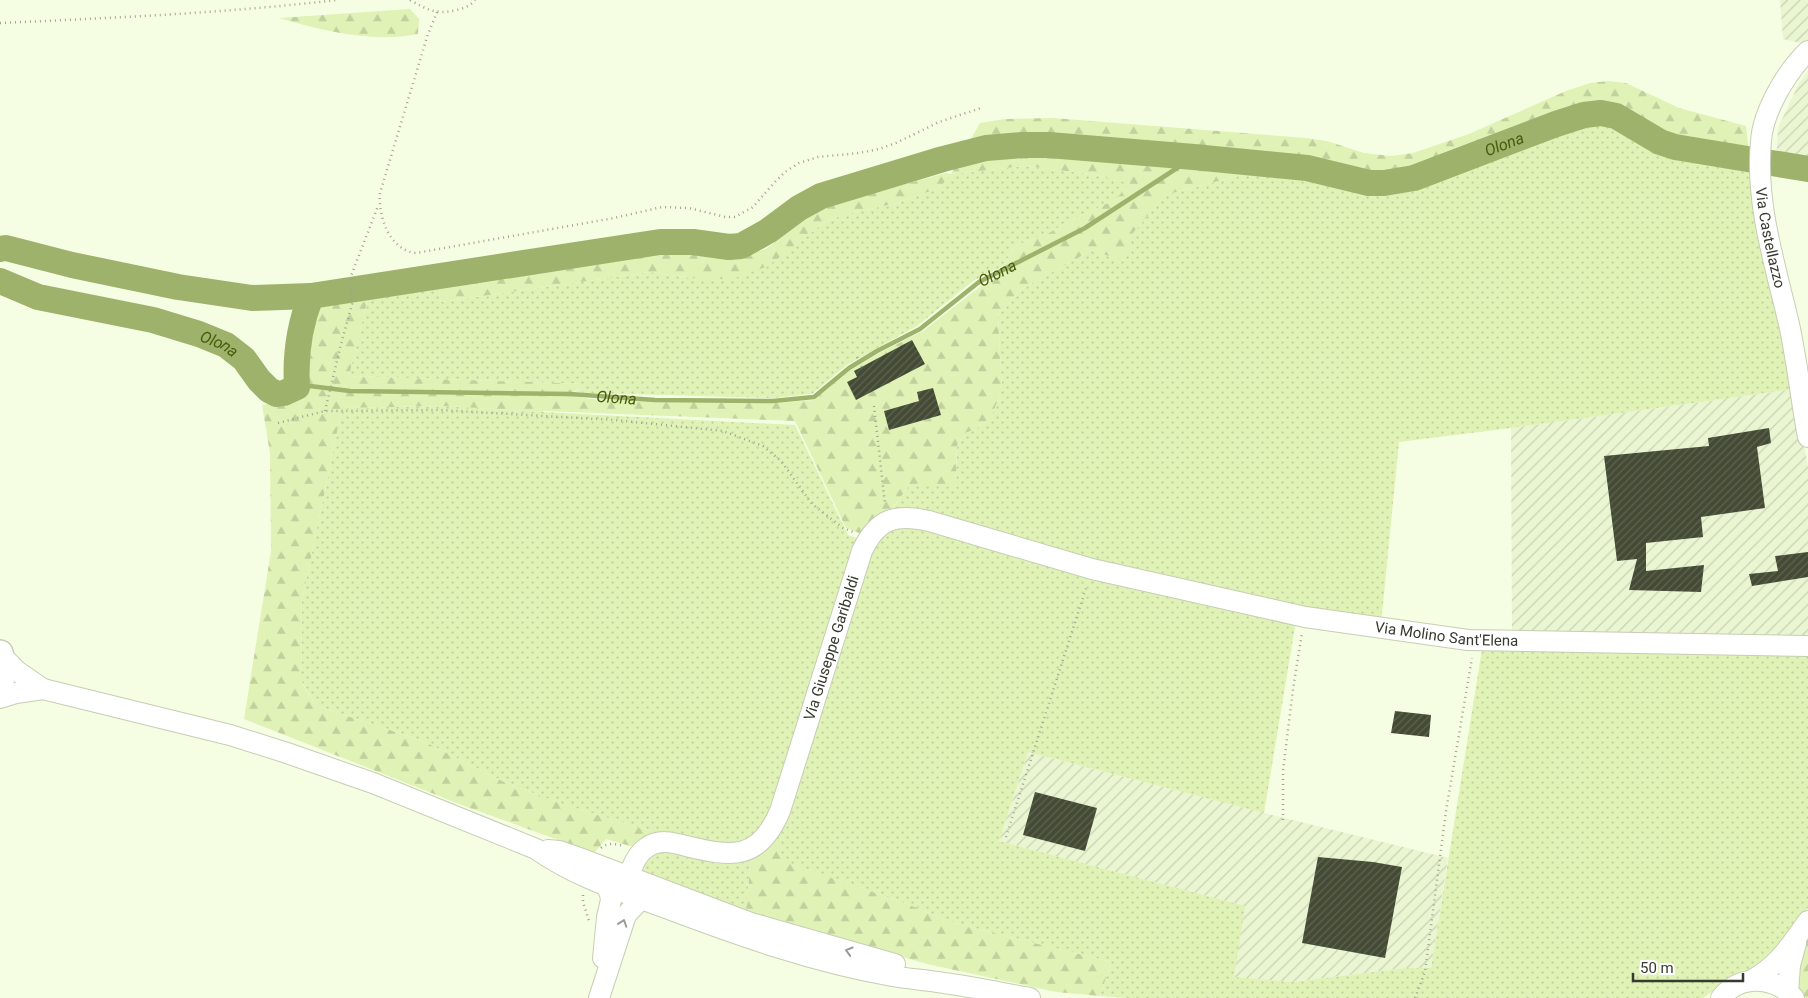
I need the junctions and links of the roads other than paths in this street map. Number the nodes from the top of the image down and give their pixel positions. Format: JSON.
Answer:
{"nodes":[{"id":1,"x":1808,"y":51,"type":"edge"},
{"id":2,"x":1804,"y":389,"type":"edge"},
{"id":3,"x":1808,"y":437,"type":"edge"},
{"id":4,"x":1092,"y":570,"type":"joint"},
{"id":5,"x":1808,"y":646,"type":"edge"},
{"id":6,"x":0,"y":654,"type":"edge"},
{"id":7,"x":0,"y":687,"type":"edge"},
{"id":8,"x":43,"y":689,"type":"junction"},
{"id":9,"x":0,"y":698,"type":"edge"},
{"id":10,"x":536,"y":849,"type":"junction"},
{"id":11,"x":631,"y":870,"type":"dead end"},
{"id":12,"x":611,"y":892,"type":"junction"},
{"id":13,"x":641,"y":899,"type":"junction"},
{"id":14,"x":1805,"y":925,"type":"edge"},
{"id":15,"x":827,"y":945,"type":"junction"},
{"id":16,"x":1752,"y":980,"type":"junction"},
{"id":17,"x":943,"y":982,"type":"junction"},
{"id":18,"x":601,"y":991,"type":"edge"},
{"id":19,"x":1791,"y":995,"type":"edge"},
{"id":20,"x":1030,"y":998,"type":"edge"},
{"id":21,"x":1720,"y":998,"type":"edge"}],
"edges":[{"from":1,"to":2,"type":"street","name":"Via Castellazzo"},
{"from":2,"to":3,"type":"street","name":"Via Castellazzo"},
{"from":4,"to":5,"type":"street","name":"Via Molino Sant'Elena"},
{"from":4,"to":11,"type":"street","name":"Via Giuseppe Garibaldi"},
{"from":6,"to":7,"type":"main road"},
{"from":6,"to":8,"type":"street"},
{"from":8,"to":9,"type":"street"},
{"from":8,"to":10,"type":"street"},
{"from":10,"to":12,"type":"street"},
{"from":10,"to":15,"type":"street"},
{"from":12,"to":13,"type":"street"},
{"from":12,"to":15,"type":"street"},
{"from":12,"to":18,"type":"street"},
{"from":13,"to":17,"type":"street"},
{"from":18,"to":13,"type":"street","one_way":true},
{"from":14,"to":16,"type":"street"},
{"from":14,"to":19,"type":"street"},
{"from":17,"to":15,"type":"street","one_way":true},
{"from":16,"to":19,"type":"street"},
{"from":16,"to":21,"type":"street"},
{"from":17,"to":20,"type":"street"}]}
